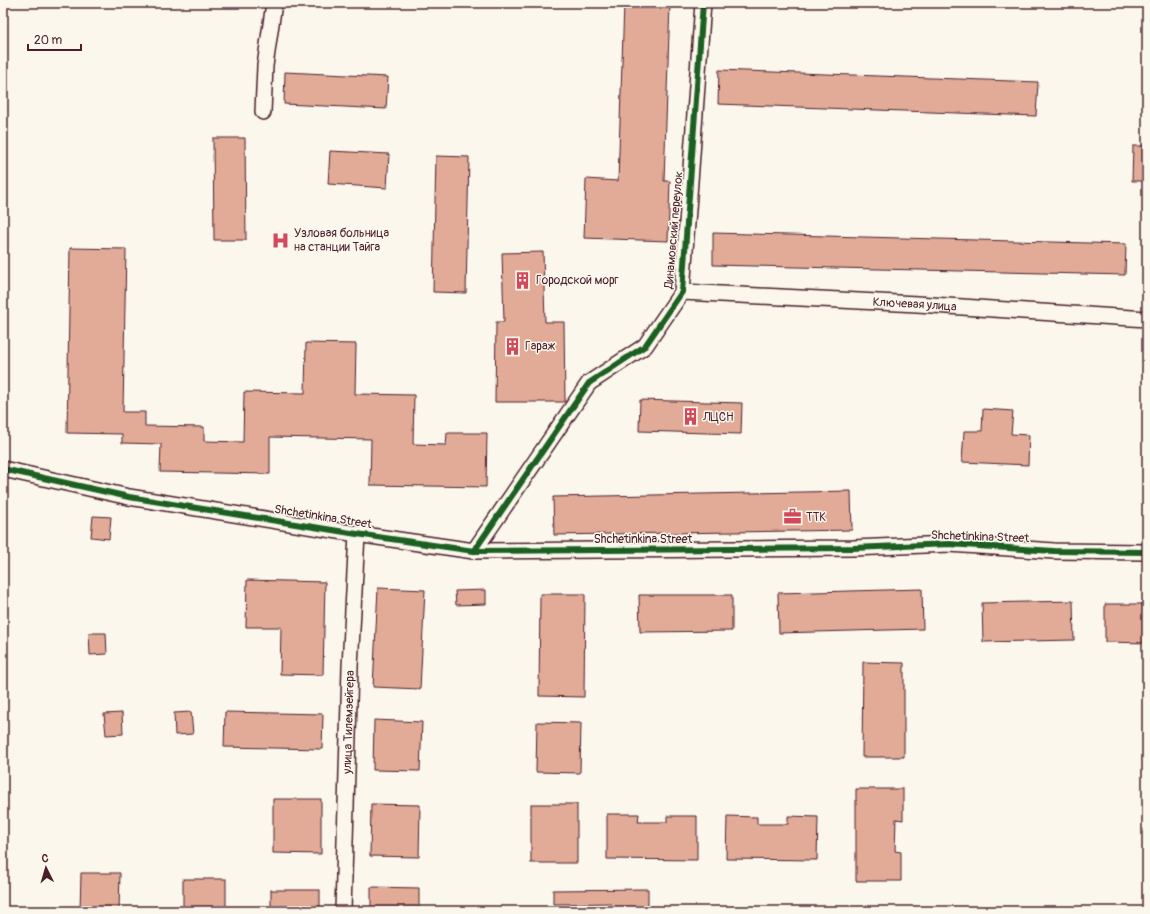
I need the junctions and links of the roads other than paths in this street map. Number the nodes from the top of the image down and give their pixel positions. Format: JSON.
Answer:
{"nodes":[{"id":1,"x":274,"y":3,"type":"edge"},
{"id":2,"x":703,"y":3,"type":"edge"},
{"id":3,"x":263,"y":112,"type":"dead end"},
{"id":4,"x":682,"y":292,"type":"junction"},
{"id":5,"x":1147,"y":319,"type":"edge"},
{"id":6,"x":3,"y":469,"type":"edge"},
{"id":7,"x":357,"y":534,"type":"junction"},
{"id":8,"x":474,"y":551,"type":"junction"},
{"id":9,"x":1147,"y":552,"type":"edge"},
{"id":10,"x":343,"y":911,"type":"edge"}],
"edges":[{"from":1,"to":3,"type":"street"},
{"from":2,"to":4,"type":"street","name":"Динамовский переулок"},
{"from":4,"to":5,"type":"street","name":"Ключевая улица"},
{"from":4,"to":8,"type":"street","name":"Динамовский переулок"},
{"from":6,"to":7,"type":"street","name":"Shchetinkina Street"},
{"from":7,"to":8,"type":"street","name":"Shchetinkina Street"},
{"from":7,"to":10,"type":"street","name":"улица Тилемзейгера"},
{"from":8,"to":9,"type":"street","name":"Shchetinkina Street"}]}
